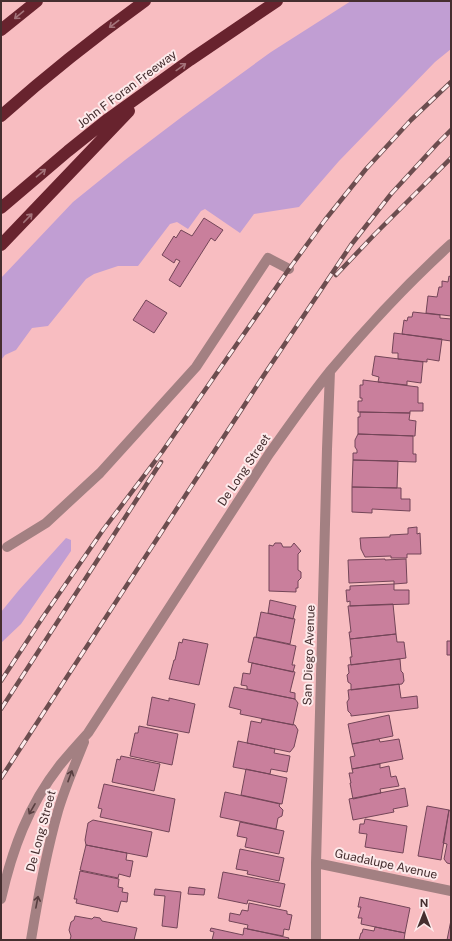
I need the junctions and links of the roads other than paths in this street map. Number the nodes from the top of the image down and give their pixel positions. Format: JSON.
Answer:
{"nodes":[{"id":1,"x":37,"y":1,"type":"edge"},
{"id":2,"x":145,"y":1,"type":"edge"},
{"id":3,"x":277,"y":1,"type":"edge"},
{"id":4,"x":1,"y":30,"type":"edge"},
{"id":5,"x":149,"y":90,"type":"junction"},
{"id":6,"x":1,"y":116,"type":"edge"},
{"id":7,"x":1,"y":208,"type":"edge"},
{"id":8,"x":451,"y":244,"type":"edge"},
{"id":9,"x":1,"y":245,"type":"edge"},
{"id":10,"x":289,"y":269,"type":"dead end"},
{"id":11,"x":330,"y":371,"type":"junction"},
{"id":12,"x":7,"y":547,"type":"dead end"},
{"id":13,"x":88,"y":733,"type":"junction"},
{"id":14,"x":316,"y":863,"type":"junction"},
{"id":15,"x":451,"y":891,"type":"edge"},
{"id":16,"x":1,"y":899,"type":"edge"},
{"id":17,"x":30,"y":940,"type":"edge"},
{"id":18,"x":316,"y":940,"type":"edge"}],
"edges":[{"from":1,"to":4,"type":"highway","one_way":true},
{"from":2,"to":6,"type":"highway","one_way":true},
{"from":5,"to":3,"type":"highway","name":"John F Foran Freeway","one_way":true},
{"from":7,"to":5,"type":"highway","name":"John F Foran Freeway","one_way":true},
{"from":9,"to":5,"type":"highway","one_way":true},
{"from":8,"to":11,"type":"street","name":"De Long Street"},
{"from":10,"to":12,"type":"street"},
{"from":11,"to":13,"type":"street","name":"De Long Street"},
{"from":11,"to":14,"type":"street","name":"San Diego Avenue"},
{"from":13,"to":16,"type":"street","name":"De Long Street","one_way":true},
{"from":17,"to":13,"type":"street","name":"De Long Street","one_way":true},
{"from":14,"to":15,"type":"street","name":"Guadalupe Avenue"},
{"from":14,"to":18,"type":"street","name":"San Diego Avenue"}]}
